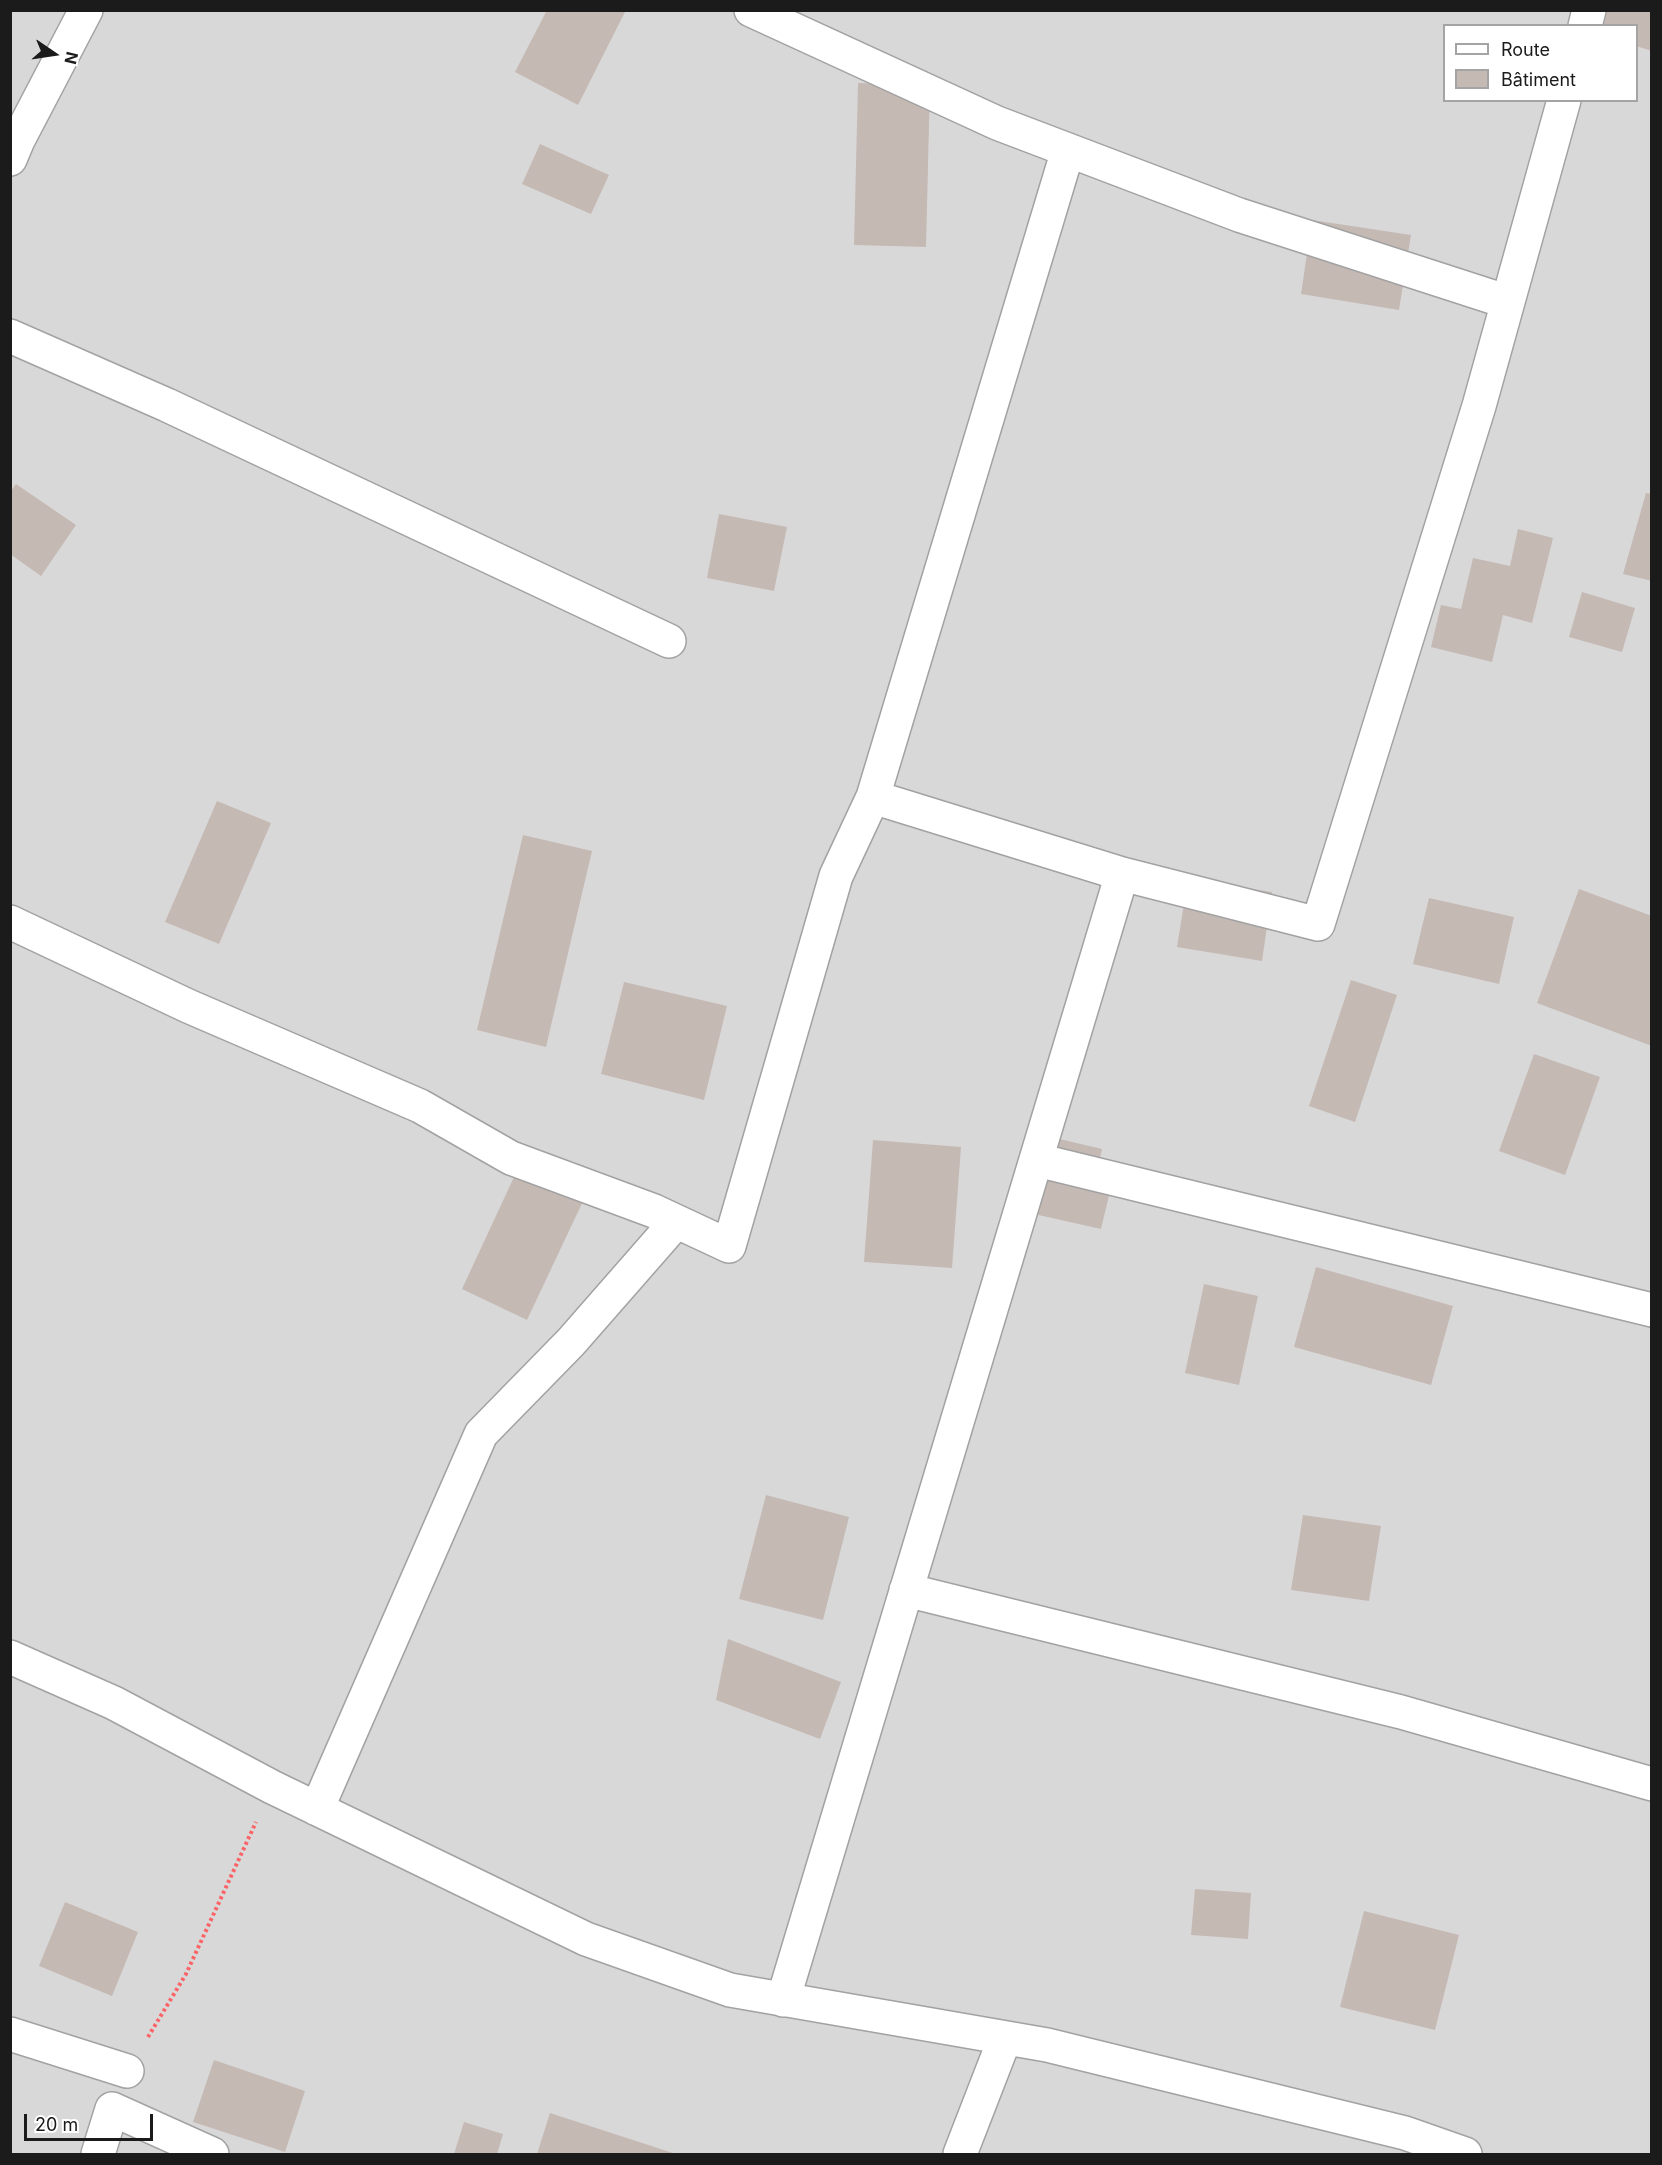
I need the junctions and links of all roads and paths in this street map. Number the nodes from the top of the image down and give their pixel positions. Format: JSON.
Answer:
{"nodes":[{"id":1,"x":86,"y":10,"type":"edge"},
{"id":2,"x":751,"y":10,"type":"edge"},
{"id":3,"x":1563,"y":102,"type":"edge"},
{"id":4,"x":1068,"y":150,"type":"junction"},
{"id":5,"x":10,"y":159,"type":"edge"},
{"id":6,"x":1508,"y":302,"type":"junction"},
{"id":7,"x":10,"y":336,"type":"edge"},
{"id":8,"x":669,"y":641,"type":"dead end"},
{"id":9,"x":873,"y":797,"type":"junction"},
{"id":10,"x":1122,"y":874,"type":"junction"},
{"id":11,"x":10,"y":922,"type":"edge"},
{"id":12,"x":1036,"y":1160,"type":"junction"},
{"id":13,"x":676,"y":1222,"type":"junction"},
{"id":14,"x":1652,"y":1310,"type":"edge"},
{"id":15,"x":906,"y":1590,"type":"junction"},
{"id":16,"x":10,"y":1658,"type":"edge"},
{"id":17,"x":1652,"y":1784,"type":"edge"},
{"id":18,"x":272,"y":1787,"type":"junction"},
{"id":19,"x":317,"y":1809,"type":"junction"},
{"id":20,"x":783,"y":2000,"type":"junction"},
{"id":21,"x":10,"y":2034,"type":"edge"},
{"id":22,"x":1005,"y":2038,"type":"junction"},
{"id":23,"x":127,"y":2071,"type":"joint"},
{"id":24,"x":98,"y":2154,"type":"edge"},
{"id":25,"x":212,"y":2154,"type":"edge"},
{"id":26,"x":960,"y":2154,"type":"edge"},
{"id":27,"x":1465,"y":2154,"type":"edge"}],
"edges":[{"from":1,"to":5,"type":"street"},
{"from":2,"to":4,"type":"street"},
{"from":3,"to":6,"type":"street"},
{"from":4,"to":6,"type":"street"},
{"from":4,"to":9,"type":"street"},
{"from":6,"to":10,"type":"street"},
{"from":7,"to":8,"type":"street"},
{"from":9,"to":10,"type":"street"},
{"from":9,"to":13,"type":"street"},
{"from":10,"to":12,"type":"street"},
{"from":11,"to":13,"type":"street"},
{"from":12,"to":14,"type":"street"},
{"from":12,"to":15,"type":"street"},
{"from":13,"to":19,"type":"street"},
{"from":15,"to":17,"type":"street"},
{"from":15,"to":20,"type":"street"},
{"from":16,"to":18,"type":"street"},
{"from":18,"to":19,"type":"street"},
{"from":18,"to":23,"type":"path"},
{"from":19,"to":20,"type":"street"},
{"from":20,"to":22,"type":"street"},
{"from":21,"to":23,"type":"street"},
{"from":22,"to":26,"type":"street"},
{"from":22,"to":27,"type":"street"},
{"from":24,"to":25,"type":"street"}]}
